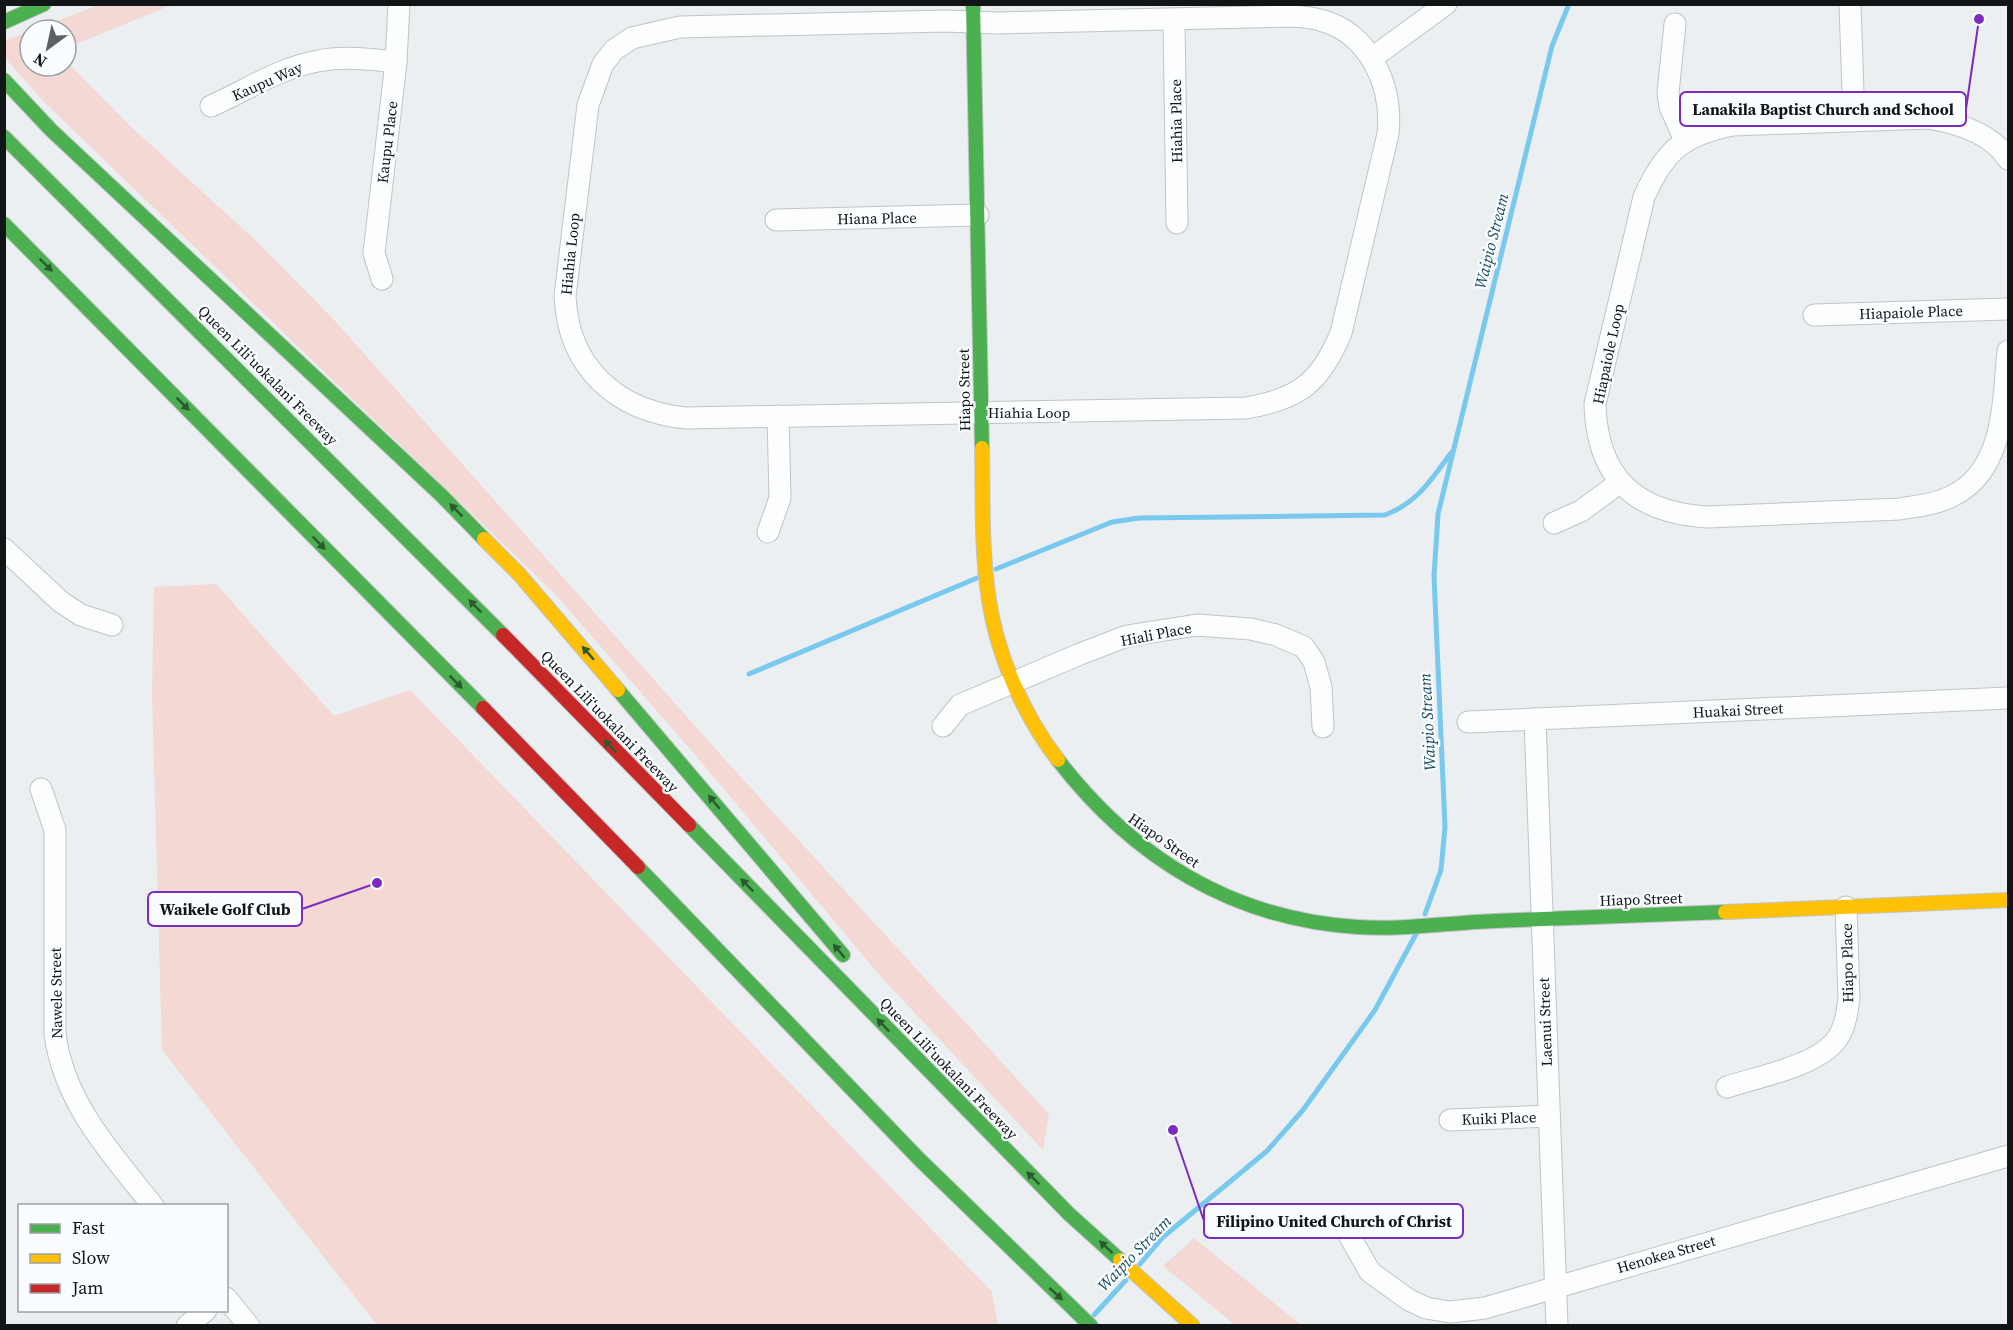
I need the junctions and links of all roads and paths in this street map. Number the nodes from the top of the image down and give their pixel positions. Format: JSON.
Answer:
{"nodes":[{"id":1,"x":44,"y":4,"type":"edge"},
{"id":2,"x":399,"y":4,"type":"edge"},
{"id":3,"x":1446,"y":4,"type":"edge"},
{"id":4,"x":1850,"y":4,"type":"edge"},
{"id":5,"x":973,"y":13,"type":"edge"},
{"id":6,"x":1174,"y":20,"type":"junction"},
{"id":7,"x":4,"y":22,"type":"edge"},
{"id":8,"x":1675,"y":24,"type":"dead end"},
{"id":9,"x":1372,"y":58,"type":"junction"},
{"id":10,"x":396,"y":62,"type":"junction"},
{"id":11,"x":4,"y":80,"type":"edge"},
{"id":12,"x":211,"y":106,"type":"dead end"},
{"id":13,"x":1854,"y":121,"type":"junction"},
{"id":14,"x":4,"y":137,"type":"edge"},
{"id":15,"x":1685,"y":140,"type":"junction"},
{"id":16,"x":2008,"y":159,"type":"edge"},
{"id":17,"x":978,"y":215,"type":"junction"},
{"id":18,"x":776,"y":220,"type":"dead end"},
{"id":19,"x":1177,"y":223,"type":"dead end"},
{"id":20,"x":4,"y":224,"type":"edge"},
{"id":21,"x":382,"y":279,"type":"dead end"},
{"id":22,"x":2008,"y":309,"type":"edge"},
{"id":23,"x":1814,"y":315,"type":"dead end"},
{"id":24,"x":2008,"y":351,"type":"edge"},
{"id":25,"x":980,"y":412,"type":"junction"},
{"id":26,"x":778,"y":416,"type":"junction"},
{"id":27,"x":1619,"y":483,"type":"junction"},
{"id":28,"x":1554,"y":524,"type":"dead end"},
{"id":29,"x":768,"y":532,"type":"dead end"},
{"id":30,"x":5,"y":551,"type":"edge"},
{"id":31,"x":112,"y":625,"type":"dead end"},
{"id":32,"x":1013,"y":683,"type":"junction"},
{"id":33,"x":2008,"y":698,"type":"edge"},
{"id":34,"x":1535,"y":718,"type":"junction"},
{"id":35,"x":1468,"y":722,"type":"dead end"},
{"id":36,"x":943,"y":726,"type":"dead end"},
{"id":37,"x":1323,"y":727,"type":"dead end"},
{"id":38,"x":41,"y":789,"type":"dead end"},
{"id":39,"x":2008,"y":900,"type":"edge"},
{"id":40,"x":1846,"y":907,"type":"junction"},
{"id":41,"x":1541,"y":920,"type":"junction"},
{"id":42,"x":696,"y":948,"type":"dead end"},
{"id":43,"x":855,"y":970,"type":"dead end"},
{"id":44,"x":877,"y":997,"type":"dead end"},
{"id":45,"x":1727,"y":1087,"type":"dead end"},
{"id":46,"x":1549,"y":1116,"type":"junction"},
{"id":47,"x":1450,"y":1120,"type":"dead end"},
{"id":48,"x":998,"y":1141,"type":"junction"},
{"id":49,"x":2008,"y":1156,"type":"edge"},
{"id":50,"x":921,"y":1163,"type":"junction"},
{"id":51,"x":151,"y":1204,"type":"edge"},
{"id":52,"x":1350,"y":1237,"type":"dead end"},
{"id":53,"x":1556,"y":1287,"type":"junction"},
{"id":54,"x":228,"y":1300,"type":"edge"},
{"id":55,"x":205,"y":1312,"type":"edge"},
{"id":56,"x":187,"y":1326,"type":"edge"},
{"id":57,"x":249,"y":1326,"type":"edge"},
{"id":58,"x":1091,"y":1326,"type":"edge"},
{"id":59,"x":1193,"y":1326,"type":"edge"},
{"id":60,"x":1557,"y":1326,"type":"edge"}],
"edges":[{"from":1,"to":7,"type":"main road"},
{"from":2,"to":10,"type":"street","name":"Kaupu Place"},
{"from":3,"to":9,"type":"street"},
{"from":4,"to":13,"type":"street"},
{"from":5,"to":6,"type":"street","name":"Hiahia Loop"},
{"from":5,"to":17,"type":"main road","name":"Hiapo Street"},
{"from":5,"to":26,"type":"street","name":"Hiahia Loop"},
{"from":6,"to":9,"type":"street","name":"Hiahia Loop"},
{"from":6,"to":19,"type":"street","name":"Hiahia Place"},
{"from":8,"to":15,"type":"street"},
{"from":9,"to":25,"type":"street","name":"Hiahia Loop"},
{"from":10,"to":12,"type":"street","name":"Kaupu Way"},
{"from":10,"to":21,"type":"street","name":"Kaupu Place"},
{"from":43,"to":11,"type":"main road","one_way":true},
{"from":13,"to":15,"type":"street","name":"Hiapaiole Loop"},
{"from":13,"to":16,"type":"street","name":"Hiapaiole Loop"},
{"from":48,"to":14,"type":"main road","name":"Queen Liliʻuokalani Freeway","one_way":true},
{"from":15,"to":27,"type":"street","name":"Hiapaiole Loop"},
{"from":17,"to":18,"type":"street","name":"Hiana Place"},
{"from":17,"to":25,"type":"main road","name":"Hiapo Street"},
{"from":20,"to":50,"type":"main road","one_way":true},
{"from":22,"to":23,"type":"street","name":"Hiapaiole Place"},
{"from":24,"to":27,"type":"street","name":"Hiapaiole Loop"},
{"from":25,"to":26,"type":"street","name":"Hiahia Loop"},
{"from":25,"to":32,"type":"main road","name":"Hiapo Street"},
{"from":26,"to":29,"type":"street"},
{"from":27,"to":28,"type":"street"},
{"from":30,"to":31,"type":"street"},
{"from":32,"to":36,"type":"street","name":"Hiali Place"},
{"from":32,"to":37,"type":"street","name":"Hiali Place"},
{"from":32,"to":41,"type":"main road","name":"Hiapo Street"},
{"from":33,"to":34,"type":"street","name":"Huakai Street"},
{"from":34,"to":35,"type":"street","name":"Huakai Street"},
{"from":34,"to":41,"type":"street","name":"Laenui Street"},
{"from":38,"to":51,"type":"street","name":"Nawele Street"},
{"from":39,"to":40,"type":"main road","name":"Hiapo Street"},
{"from":40,"to":41,"type":"main road","name":"Hiapo Street"},
{"from":40,"to":45,"type":"street","name":"Hiapo Place"},
{"from":41,"to":46,"type":"street","name":"Laenui Street"},
{"from":42,"to":50,"type":"main road"},
{"from":44,"to":48,"type":"main road"},
{"from":46,"to":47,"type":"street","name":"Kuiki Place"},
{"from":46,"to":53,"type":"street","name":"Laenui Street"},
{"from":59,"to":48,"type":"main road","name":"Queen Liliʻuokalani Freeway","one_way":true},
{"from":49,"to":53,"type":"street","name":"Henokea Street"},
{"from":50,"to":58,"type":"main road","one_way":true},
{"from":52,"to":53,"type":"street","name":"Henokea Street"},
{"from":53,"to":60,"type":"street","name":"Laenui Street"},
{"from":54,"to":57,"type":"street"},
{"from":55,"to":56,"type":"street"}]}
